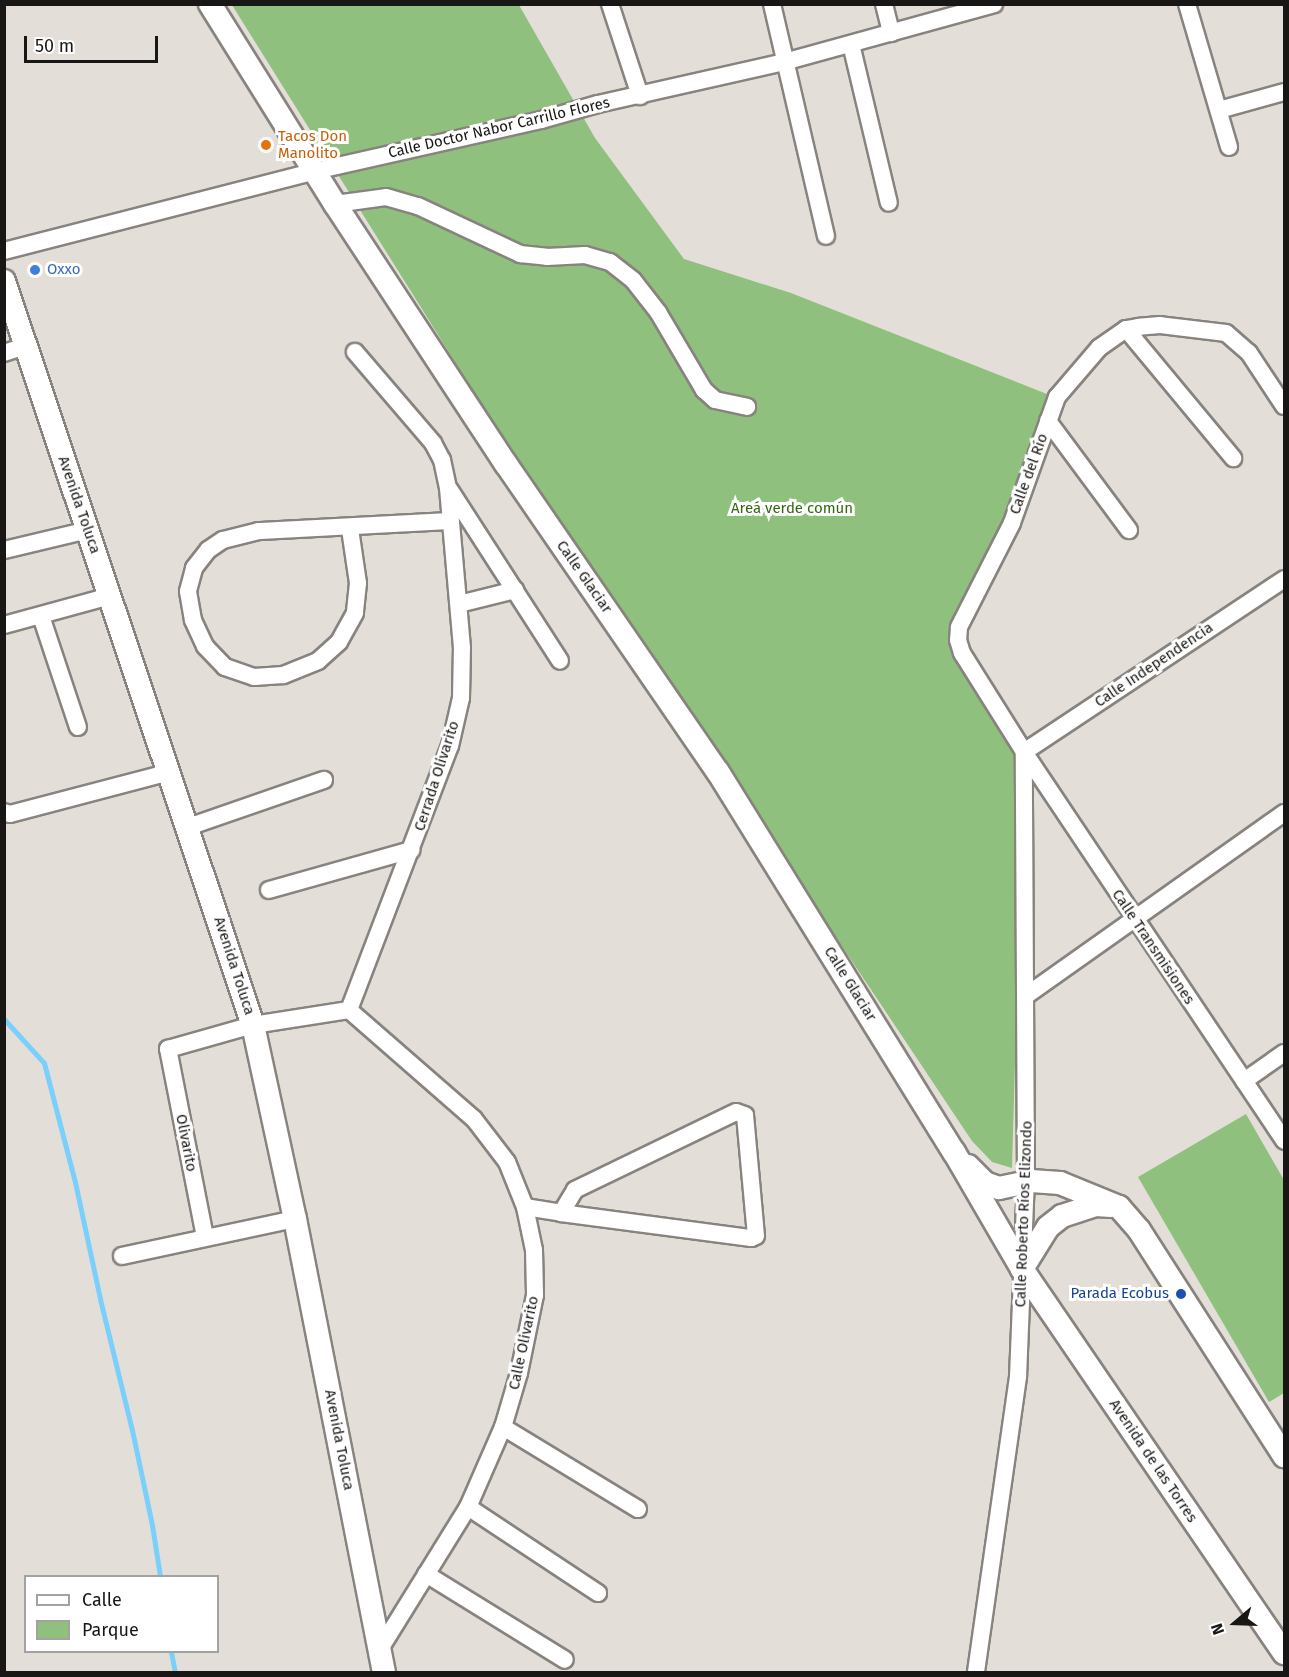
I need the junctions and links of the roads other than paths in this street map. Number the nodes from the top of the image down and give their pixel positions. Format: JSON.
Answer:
{"nodes":[{"id":1,"x":210,"y":4,"type":"edge"},
{"id":2,"x":610,"y":4,"type":"edge"},
{"id":3,"x":772,"y":4,"type":"edge"},
{"id":4,"x":884,"y":4,"type":"edge"},
{"id":5,"x":994,"y":4,"type":"edge"},
{"id":6,"x":1187,"y":4,"type":"edge"},
{"id":7,"x":891,"y":33,"type":"junction"},
{"id":8,"x":850,"y":44,"type":"junction"},
{"id":9,"x":784,"y":62,"type":"junction"},
{"id":10,"x":1284,"y":92,"type":"edge"},
{"id":11,"x":640,"y":96,"type":"junction"},
{"id":12,"x":1219,"y":110,"type":"junction"},
{"id":13,"x":1229,"y":147,"type":"dead end"},
{"id":14,"x":315,"y":171,"type":"junction"},
{"id":15,"x":889,"y":203,"type":"dead end"},
{"id":16,"x":336,"y":204,"type":"junction"},
{"id":17,"x":826,"y":236,"type":"dead end"},
{"id":18,"x":4,"y":251,"type":"edge"},
{"id":19,"x":4,"y":281,"type":"edge"},
{"id":20,"x":1126,"y":329,"type":"junction"},
{"id":21,"x":15,"y":350,"type":"edge"},
{"id":22,"x":355,"y":352,"type":"dead end"},
{"id":23,"x":1284,"y":406,"type":"edge"},
{"id":24,"x":747,"y":407,"type":"dead end"},
{"id":25,"x":1048,"y":421,"type":"junction"},
{"id":26,"x":1233,"y":458,"type":"dead end"},
{"id":27,"x":448,"y":488,"type":"junction"},
{"id":28,"x":451,"y":521,"type":"junction"},
{"id":29,"x":351,"y":529,"type":"junction"},
{"id":30,"x":87,"y":530,"type":"junction"},
{"id":31,"x":1129,"y":530,"type":"dead end"},
{"id":32,"x":4,"y":550,"type":"edge"},
{"id":33,"x":1284,"y":579,"type":"edge"},
{"id":34,"x":515,"y":590,"type":"junction"},
{"id":35,"x":110,"y":596,"type":"junction"},
{"id":36,"x":459,"y":604,"type":"junction"},
{"id":37,"x":41,"y":616,"type":"junction"},
{"id":38,"x":4,"y":625,"type":"edge"},
{"id":39,"x":560,"y":661,"type":"dead end"},
{"id":40,"x":78,"y":728,"type":"dead end"},
{"id":41,"x":1024,"y":752,"type":"junction"},
{"id":42,"x":170,"y":772,"type":"junction"},
{"id":43,"x":324,"y":780,"type":"dead end"},
{"id":44,"x":4,"y":812,"type":"edge"},
{"id":45,"x":1284,"y":813,"type":"edge"},
{"id":46,"x":188,"y":827,"type":"junction"},
{"id":47,"x":411,"y":850,"type":"junction"},
{"id":48,"x":269,"y":890,"type":"dead end"},
{"id":49,"x":1134,"y":920,"type":"junction"},
{"id":50,"x":1027,"y":995,"type":"junction"},
{"id":51,"x":349,"y":1010,"type":"junction"},
{"id":52,"x":253,"y":1025,"type":"junction"},
{"id":53,"x":1284,"y":1053,"type":"edge"},
{"id":54,"x":1244,"y":1081,"type":"junction"},
{"id":55,"x":1284,"y":1141,"type":"edge"},
{"id":56,"x":954,"y":1152,"type":"junction"},
{"id":57,"x":1026,"y":1182,"type":"junction"},
{"id":58,"x":525,"y":1207,"type":"junction"},
{"id":59,"x":1119,"y":1207,"type":"junction"},
{"id":60,"x":561,"y":1212,"type":"junction"},
{"id":61,"x":295,"y":1219,"type":"junction"},
{"id":62,"x":205,"y":1237,"type":"junction"},
{"id":63,"x":122,"y":1256,"type":"dead end"},
{"id":64,"x":1022,"y":1269,"type":"junction"},
{"id":65,"x":502,"y":1427,"type":"junction"},
{"id":66,"x":1284,"y":1456,"type":"edge"},
{"id":67,"x":468,"y":1507,"type":"junction"},
{"id":68,"x":638,"y":1509,"type":"dead end"},
{"id":69,"x":426,"y":1574,"type":"junction"},
{"id":70,"x":598,"y":1593,"type":"dead end"},
{"id":71,"x":380,"y":1649,"type":"junction"},
{"id":72,"x":1284,"y":1653,"type":"edge"},
{"id":73,"x":565,"y":1660,"type":"dead end"},
{"id":74,"x":384,"y":1672,"type":"edge"},
{"id":75,"x":976,"y":1672,"type":"edge"}],
"edges":[{"from":1,"to":14,"type":"street","name":"Calle Glaciar"},
{"from":2,"to":11,"type":"street"},
{"from":3,"to":9,"type":"street"},
{"from":4,"to":7,"type":"street"},
{"from":5,"to":7,"type":"street","name":"Calle Doctor Nabor Carrillo Flores"},
{"from":6,"to":12,"type":"street"},
{"from":7,"to":8,"type":"street","name":"Calle Doctor Nabor Carrillo Flores"},
{"from":8,"to":9,"type":"street","name":"Calle Doctor Nabor Carrillo Flores"},
{"from":8,"to":15,"type":"street"},
{"from":9,"to":11,"type":"street","name":"Calle Doctor Nabor Carrillo Flores"},
{"from":9,"to":17,"type":"street"},
{"from":10,"to":12,"type":"street"},
{"from":11,"to":14,"type":"street","name":"Calle Doctor Nabor Carrillo Flores"},
{"from":12,"to":13,"type":"street"},
{"from":14,"to":16,"type":"street","name":"Calle Glaciar"},
{"from":14,"to":18,"type":"street","name":"Calle Doctor Nabor Carrillo Flores"},
{"from":16,"to":24,"type":"street"},
{"from":16,"to":56,"type":"street","name":"Calle Glaciar"},
{"from":19,"to":21,"type":"street","name":"Avenida Toluca"},
{"from":20,"to":23,"type":"street","name":"Calle del Río"},
{"from":20,"to":25,"type":"street","name":"Calle del Río"},
{"from":20,"to":26,"type":"street"},
{"from":21,"to":30,"type":"street","name":"Avenida Toluca"},
{"from":22,"to":27,"type":"street","name":"Cerrada Olivarito"},
{"from":25,"to":31,"type":"street"},
{"from":25,"to":41,"type":"street","name":"Calle del Río"},
{"from":27,"to":28,"type":"street","name":"Cerrada Olivarito"},
{"from":27,"to":34,"type":"street"},
{"from":28,"to":29,"type":"street"},
{"from":28,"to":36,"type":"street","name":"Cerrada Olivarito"},
{"from":29,"to":29,"type":"street"},
{"from":30,"to":32,"type":"street"},
{"from":30,"to":35,"type":"street","name":"Avenida Toluca"},
{"from":33,"to":41,"type":"street","name":"Calle Independencia"},
{"from":34,"to":36,"type":"street"},
{"from":34,"to":39,"type":"street"},
{"from":35,"to":37,"type":"street"},
{"from":35,"to":42,"type":"street","name":"Avenida Toluca"},
{"from":36,"to":47,"type":"street","name":"Cerrada Olivarito"},
{"from":37,"to":38,"type":"street"},
{"from":37,"to":40,"type":"street"},
{"from":41,"to":49,"type":"street","name":"Calle Transmisiones"},
{"from":41,"to":50,"type":"street","name":"Calle Roberto Ríos Elizondo"},
{"from":42,"to":44,"type":"street"},
{"from":42,"to":46,"type":"street","name":"Avenida Toluca"},
{"from":43,"to":46,"type":"street"},
{"from":45,"to":49,"type":"street"},
{"from":46,"to":52,"type":"street","name":"Avenida Toluca"},
{"from":47,"to":48,"type":"street"},
{"from":47,"to":51,"type":"street","name":"Cerrada Olivarito"},
{"from":49,"to":50,"type":"street"},
{"from":49,"to":54,"type":"street","name":"Calle Transmisiones"},
{"from":50,"to":57,"type":"street","name":"Calle Roberto Ríos Elizondo"},
{"from":51,"to":52,"type":"street"},
{"from":51,"to":58,"type":"street","name":"Calle Olivarito"},
{"from":52,"to":61,"type":"street","name":"Avenida Toluca"},
{"from":52,"to":62,"type":"street","name":"Olivarito"},
{"from":53,"to":54,"type":"street"},
{"from":54,"to":55,"type":"street","name":"Calle Transmisiones"},
{"from":56,"to":57,"type":"street","name":"Calle Glaciar"},
{"from":56,"to":64,"type":"street","name":"Calle Glaciar"},
{"from":57,"to":59,"type":"street"},
{"from":57,"to":64,"type":"street","name":"Calle Roberto Ríos Elizondo"},
{"from":58,"to":60,"type":"street"},
{"from":58,"to":65,"type":"street","name":"Calle Olivarito"},
{"from":59,"to":64,"type":"street"},
{"from":59,"to":66,"type":"street"},
{"from":60,"to":60,"type":"street"},
{"from":61,"to":62,"type":"street"},
{"from":61,"to":71,"type":"street","name":"Avenida Toluca"},
{"from":62,"to":63,"type":"street"},
{"from":64,"to":72,"type":"street","name":"Avenida de las Torres"},
{"from":64,"to":75,"type":"street","name":"Calle Roberto Ríos Elizondo"},
{"from":65,"to":67,"type":"street","name":"Calle Olivarito"},
{"from":65,"to":68,"type":"street"},
{"from":67,"to":69,"type":"street","name":"Calle Olivarito"},
{"from":67,"to":70,"type":"street"},
{"from":69,"to":71,"type":"street","name":"Calle Olivarito"},
{"from":69,"to":73,"type":"street"},
{"from":71,"to":74,"type":"street","name":"Avenida Toluca"}]}
